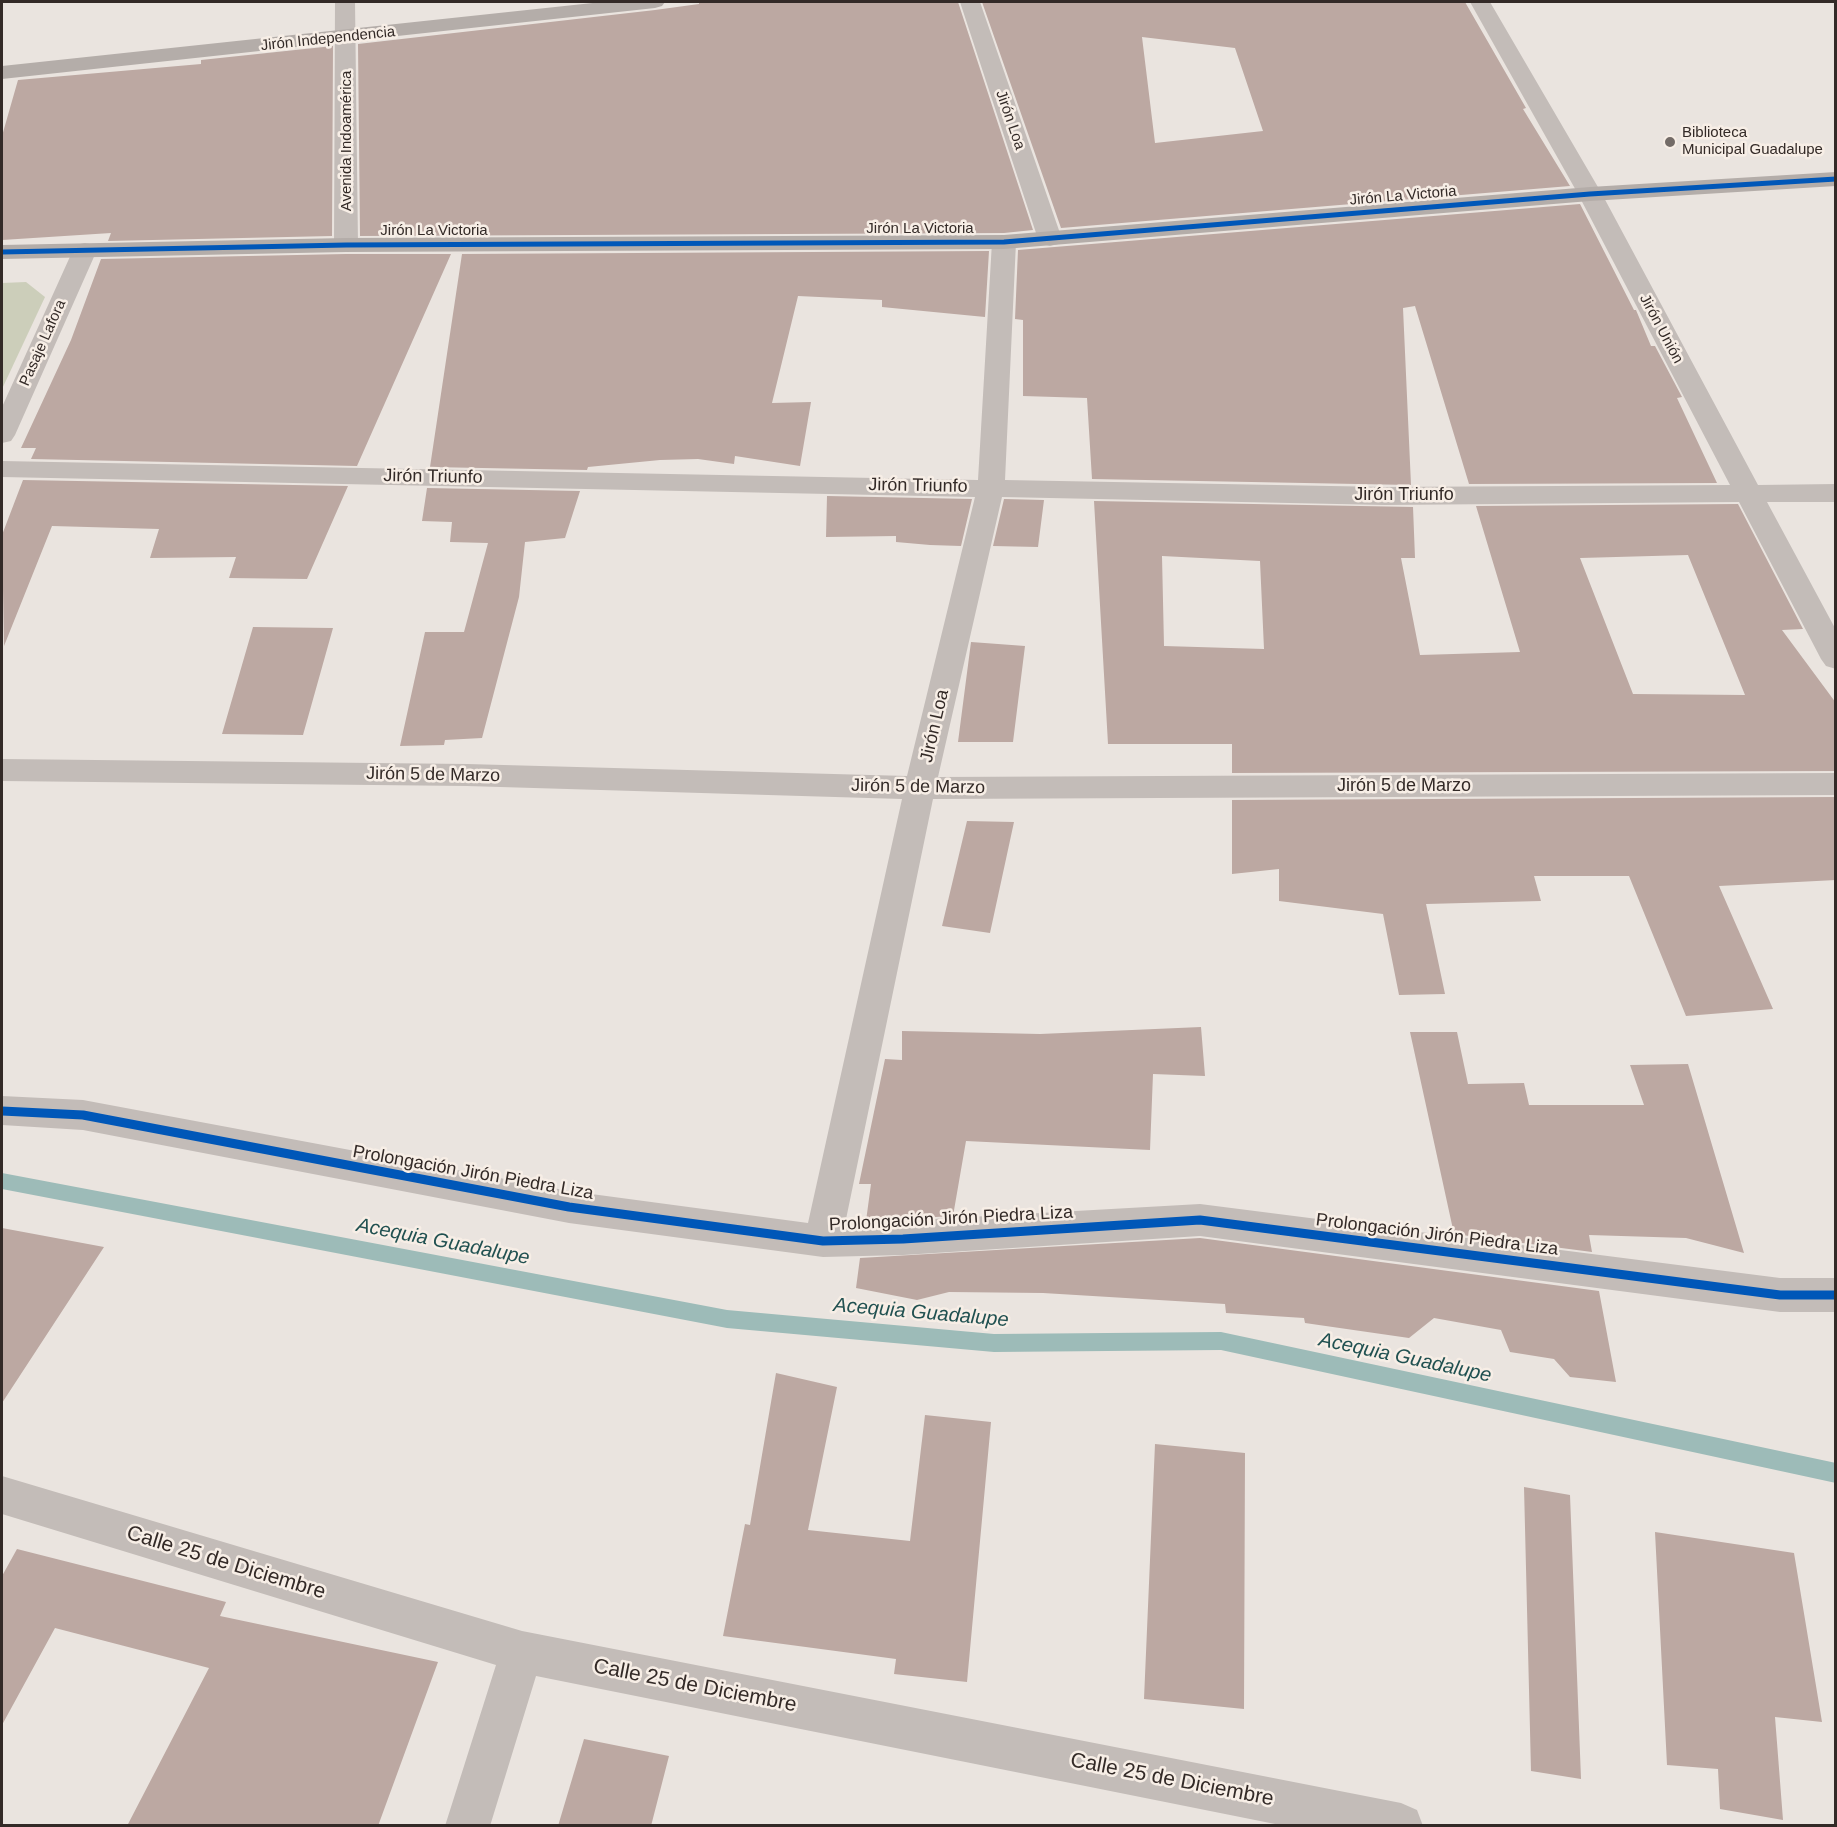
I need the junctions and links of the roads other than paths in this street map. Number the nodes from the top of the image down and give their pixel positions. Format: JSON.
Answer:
{"nodes":[{"id":1,"x":345,"y":2,"type":"edge"},
{"id":2,"x":655,"y":2,"type":"edge"},
{"id":3,"x":970,"y":2,"type":"edge"},
{"id":4,"x":1480,"y":2,"type":"edge"},
{"id":5,"x":347,"y":37,"type":"junction"},
{"id":6,"x":2,"y":73,"type":"edge"},
{"id":7,"x":1836,"y":179,"type":"edge"},
{"id":8,"x":1590,"y":194,"type":"junction"},
{"id":9,"x":1050,"y":239,"type":"junction"},
{"id":10,"x":1004,"y":242,"type":"junction"},
{"id":11,"x":346,"y":245,"type":"junction"},
{"id":12,"x":85,"y":250,"type":"junction"},
{"id":13,"x":2,"y":252,"type":"edge"},
{"id":14,"x":2,"y":435,"type":"edge"},
{"id":15,"x":2,"y":469,"type":"edge"},
{"id":16,"x":991,"y":487,"type":"junction"},
{"id":17,"x":1746,"y":491,"type":"junction"},
{"id":18,"x":1836,"y":493,"type":"edge"},
{"id":19,"x":1836,"y":659,"type":"edge"},
{"id":20,"x":2,"y":770,"type":"edge"},
{"id":21,"x":1836,"y":784,"type":"edge"},
{"id":22,"x":921,"y":788,"type":"junction"},
{"id":23,"x":2,"y":1111,"type":"edge"},
{"id":24,"x":823,"y":1241,"type":"junction"},
{"id":25,"x":1836,"y":1295,"type":"edge"},
{"id":26,"x":2,"y":1495,"type":"edge"},
{"id":27,"x":522,"y":1652,"type":"junction"},
{"id":28,"x":467,"y":1826,"type":"edge"},
{"id":29,"x":1401,"y":1826,"type":"edge"}],
"edges":[{"from":1,"to":5,"type":"street","name":"Avenida Indoamérica"},
{"from":2,"to":5,"type":"street","name":"Jirón Independencia"},
{"from":3,"to":9,"type":"street","name":"Jirón Loa"},
{"from":4,"to":8,"type":"street","name":"Jirón Unión"},
{"from":5,"to":6,"type":"street","name":"Jirón Independencia"},
{"from":5,"to":11,"type":"street","name":"Avenida Indoamérica"},
{"from":7,"to":8,"type":"street","name":"Jirón La Victoria"},
{"from":8,"to":9,"type":"street","name":"Jirón La Victoria"},
{"from":8,"to":17,"type":"street","name":"Jirón Unión"},
{"from":9,"to":10,"type":"street","name":"Jirón La Victoria"},
{"from":10,"to":11,"type":"street","name":"Jirón La Victoria"},
{"from":10,"to":16,"type":"street","name":"Jirón Loa"},
{"from":11,"to":12,"type":"street","name":"Jirón La Victoria"},
{"from":12,"to":13,"type":"street","name":"Jirón La Victoria"},
{"from":12,"to":14,"type":"street","name":"Pasaje Lafora"},
{"from":15,"to":16,"type":"street","name":"Jirón Triunfo"},
{"from":16,"to":17,"type":"street","name":"Jirón Triunfo"},
{"from":16,"to":22,"type":"street","name":"Jirón Loa"},
{"from":17,"to":18,"type":"street","name":"Jirón Triunfo"},
{"from":17,"to":19,"type":"street","name":"Jirón Unión"},
{"from":20,"to":22,"type":"street","name":"Jirón 5 de Marzo"},
{"from":21,"to":22,"type":"street","name":"Jirón 5 de Marzo"},
{"from":22,"to":24,"type":"street","name":"Jirón Loa"},
{"from":23,"to":24,"type":"street","name":"Prolongación Jirón Piedra Liza"},
{"from":24,"to":25,"type":"street","name":"Prolongación Jirón Piedra Liza"},
{"from":26,"to":27,"type":"street","name":"Calle 25 de Diciembre"},
{"from":27,"to":28,"type":"street"},
{"from":27,"to":29,"type":"street","name":"Calle 25 de Diciembre"}]}
